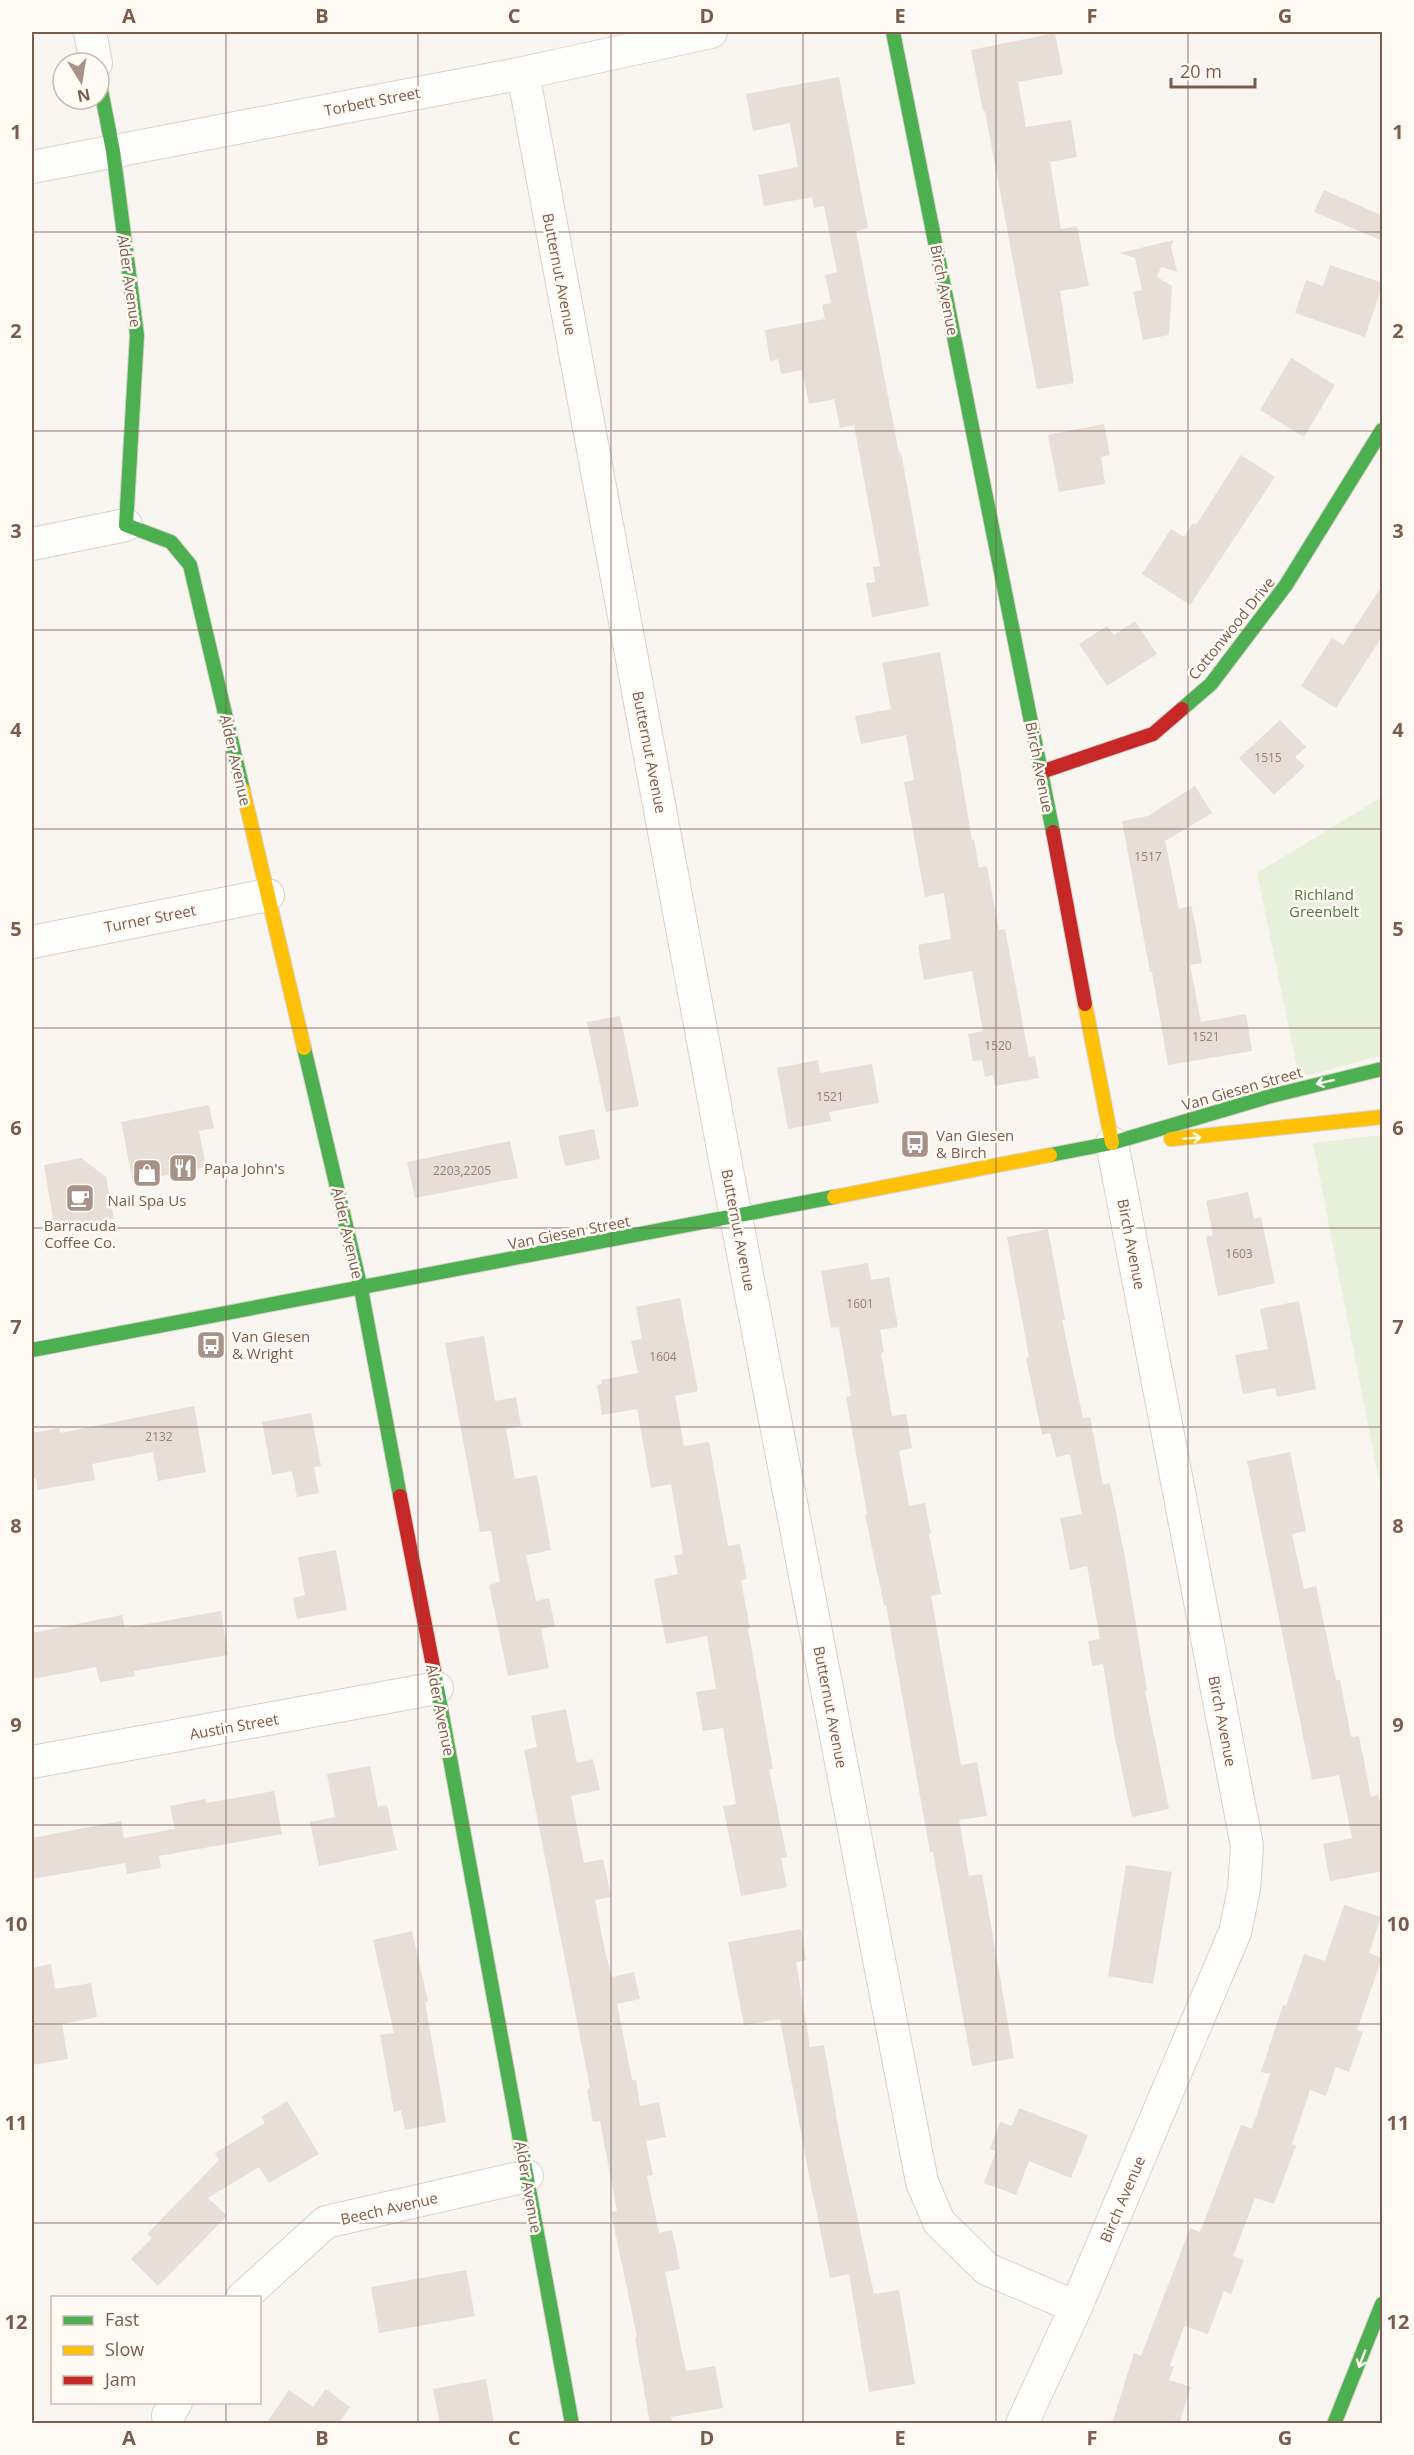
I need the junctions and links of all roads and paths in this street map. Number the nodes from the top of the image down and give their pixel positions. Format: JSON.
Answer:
{"nodes":[{"id":1,"x":90,"y":32,"type":"edge"},
{"id":2,"x":711,"y":32,"type":"edge"},
{"id":3,"x":894,"y":32,"type":"edge"},
{"id":4,"x":94,"y":51,"type":"edge"},
{"id":5,"x":523,"y":73,"type":"junction"},
{"id":6,"x":105,"y":111,"type":"edge"},
{"id":7,"x":113,"y":151,"type":"junction"},
{"id":8,"x":32,"y":167,"type":"edge"},
{"id":9,"x":1383,"y":430,"type":"edge"},
{"id":10,"x":126,"y":525,"type":"junction"},
{"id":11,"x":32,"y":544,"type":"edge"},
{"id":12,"x":1041,"y":772,"type":"junction"},
{"id":13,"x":268,"y":895,"type":"junction"},
{"id":14,"x":32,"y":942,"type":"edge"},
{"id":15,"x":1383,"y":1070,"type":"edge"},
{"id":16,"x":1383,"y":1117,"type":"edge"},
{"id":17,"x":1112,"y":1143,"type":"junction"},
{"id":18,"x":736,"y":1215,"type":"junction"},
{"id":19,"x":361,"y":1289,"type":"junction"},
{"id":20,"x":32,"y":1350,"type":"edge"},
{"id":21,"x":437,"y":1688,"type":"junction"},
{"id":22,"x":32,"y":1762,"type":"edge"},
{"id":23,"x":527,"y":2176,"type":"junction"},
{"id":24,"x":244,"y":2296,"type":"edge"},
{"id":25,"x":1383,"y":2304,"type":"edge"},
{"id":26,"x":1076,"y":2307,"type":"junction"},
{"id":27,"x":572,"y":2424,"type":"edge"},
{"id":28,"x":1022,"y":2424,"type":"edge"},
{"id":29,"x":1334,"y":2424,"type":"edge"}],
"edges":[{"from":1,"to":4,"type":"street"},
{"from":2,"to":5,"type":"street","name":"Torbett Street"},
{"from":3,"to":12,"type":"main road","name":"Birch Avenue"},
{"from":5,"to":7,"type":"street","name":"Torbett Street"},
{"from":5,"to":18,"type":"street","name":"Butternut Avenue"},
{"from":6,"to":7,"type":"main road","name":"Alder Avenue"},
{"from":7,"to":8,"type":"street","name":"Torbett Street"},
{"from":7,"to":10,"type":"main road","name":"Alder Avenue"},
{"from":9,"to":12,"type":"main road","name":"Cottonwood Drive"},
{"from":10,"to":11,"type":"street"},
{"from":10,"to":13,"type":"main road","name":"Alder Avenue"},
{"from":12,"to":17,"type":"main road","name":"Birch Avenue"},
{"from":13,"to":14,"type":"street","name":"Turner Street"},
{"from":13,"to":19,"type":"main road","name":"Alder Avenue"},
{"from":15,"to":17,"type":"main road","name":"Van Giesen Street","one_way":true},
{"from":17,"to":16,"type":"main road","name":"Van Giesen Street","one_way":true},
{"from":17,"to":18,"type":"main road","name":"Van Giesen Street"},
{"from":17,"to":26,"type":"street","name":"Birch Avenue"},
{"from":18,"to":19,"type":"main road","name":"Van Giesen Street"},
{"from":18,"to":26,"type":"street","name":"Butternut Avenue"},
{"from":19,"to":20,"type":"main road","name":"Van Giesen Street"},
{"from":19,"to":21,"type":"main road","name":"Alder Avenue"},
{"from":21,"to":22,"type":"street","name":"Austin Street"},
{"from":21,"to":23,"type":"main road","name":"Alder Avenue"},
{"from":23,"to":24,"type":"street","name":"Beech Avenue"},
{"from":23,"to":27,"type":"main road","name":"Alder Avenue"},
{"from":25,"to":29,"type":"main road","one_way":true},
{"from":26,"to":28,"type":"street","name":"Birch Avenue"}]}
